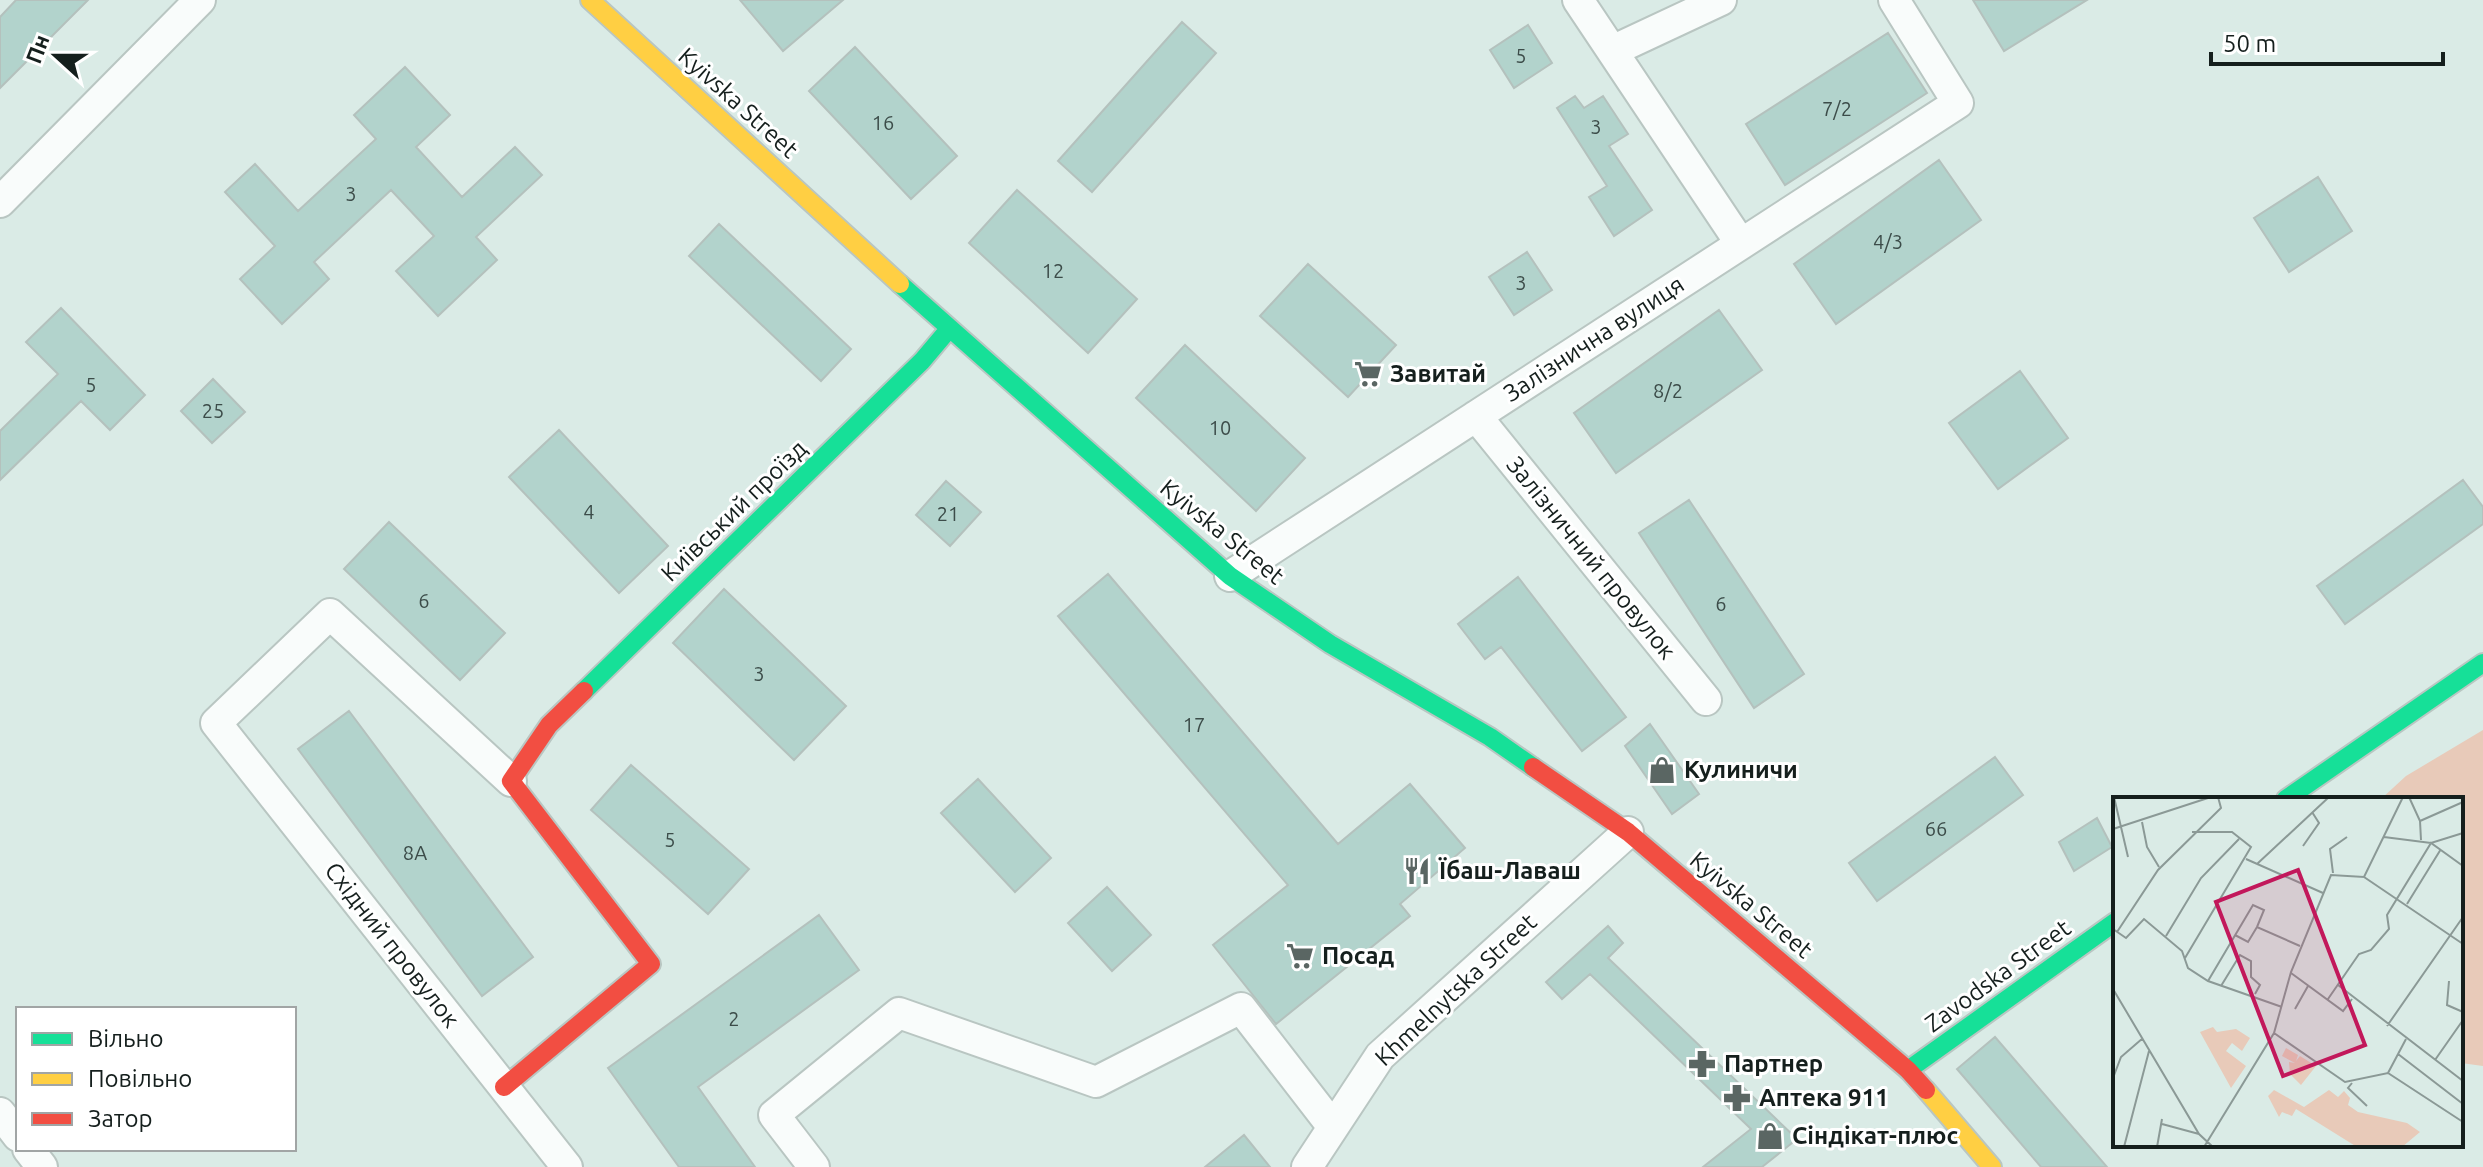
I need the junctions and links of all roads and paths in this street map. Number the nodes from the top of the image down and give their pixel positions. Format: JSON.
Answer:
{"nodes":[{"id":1,"x":200,"y":0,"type":"edge"},
{"id":2,"x":590,"y":0,"type":"edge"},
{"id":3,"x":1578,"y":0,"type":"edge"},
{"id":4,"x":1721,"y":0,"type":"edge"},
{"id":5,"x":1894,"y":0,"type":"edge"},
{"id":6,"x":1612,"y":51,"type":"junction"},
{"id":7,"x":0,"y":202,"type":"edge"},
{"id":8,"x":1741,"y":244,"type":"junction"},
{"id":9,"x":949,"y":329,"type":"junction"},
{"id":10,"x":1476,"y":416,"type":"junction"},
{"id":11,"x":1230,"y":576,"type":"junction"},
{"id":12,"x":2483,"y":663,"type":"edge"},
{"id":13,"x":1706,"y":700,"type":"dead end"},
{"id":14,"x":511,"y":781,"type":"junction"},
{"id":15,"x":2289,"y":797,"type":"edge"},
{"id":16,"x":1628,"y":832,"type":"junction"},
{"id":17,"x":2113,"y":923,"type":"edge"},
{"id":18,"x":1908,"y":1070,"type":"junction"},
{"id":19,"x":504,"y":1087,"type":"junction"},
{"id":20,"x":0,"y":1113,"type":"edge"},
{"id":21,"x":1333,"y":1127,"type":"junction"},
{"id":22,"x":16,"y":1133,"type":"edge"},
{"id":23,"x":30,"y":1151,"type":"edge"},
{"id":24,"x":42,"y":1167,"type":"edge"},
{"id":25,"x":567,"y":1167,"type":"edge"},
{"id":26,"x":814,"y":1167,"type":"edge"},
{"id":27,"x":1307,"y":1167,"type":"edge"},
{"id":28,"x":1992,"y":1167,"type":"edge"}],
"edges":[{"from":1,"to":7,"type":"street"},
{"from":2,"to":9,"type":"main road","name":"Kyivska Street"},
{"from":3,"to":6,"type":"street"},
{"from":4,"to":6,"type":"street"},
{"from":5,"to":8,"type":"street","name":"Залізнична вулиця"},
{"from":6,"to":8,"type":"street"},
{"from":8,"to":10,"type":"street","name":"Залізнична вулиця"},
{"from":9,"to":11,"type":"main road","name":"Kyivska Street"},
{"from":9,"to":14,"type":"main road","name":"Київський проїзд"},
{"from":10,"to":11,"type":"street","name":"Залізнична вулиця"},
{"from":10,"to":13,"type":"street","name":"Залізничний провулок"},
{"from":11,"to":16,"type":"main road","name":"Kyivska Street"},
{"from":12,"to":15,"type":"main road"},
{"from":14,"to":19,"type":"main road"},
{"from":14,"to":19,"type":"street","name":"Східний провулок"},
{"from":16,"to":18,"type":"main road","name":"Kyivska Street"},
{"from":16,"to":21,"type":"street","name":"Khmelnytska Street"},
{"from":17,"to":18,"type":"main road","name":"Zavodska Street"},
{"from":18,"to":28,"type":"main road","name":"Kyivska Street"},
{"from":19,"to":25,"type":"street","name":"Східний провулок"},
{"from":20,"to":22,"type":"street"},
{"from":21,"to":26,"type":"street"},
{"from":21,"to":27,"type":"street","name":"Khmelnytska Street"},
{"from":23,"to":24,"type":"street"}]}
